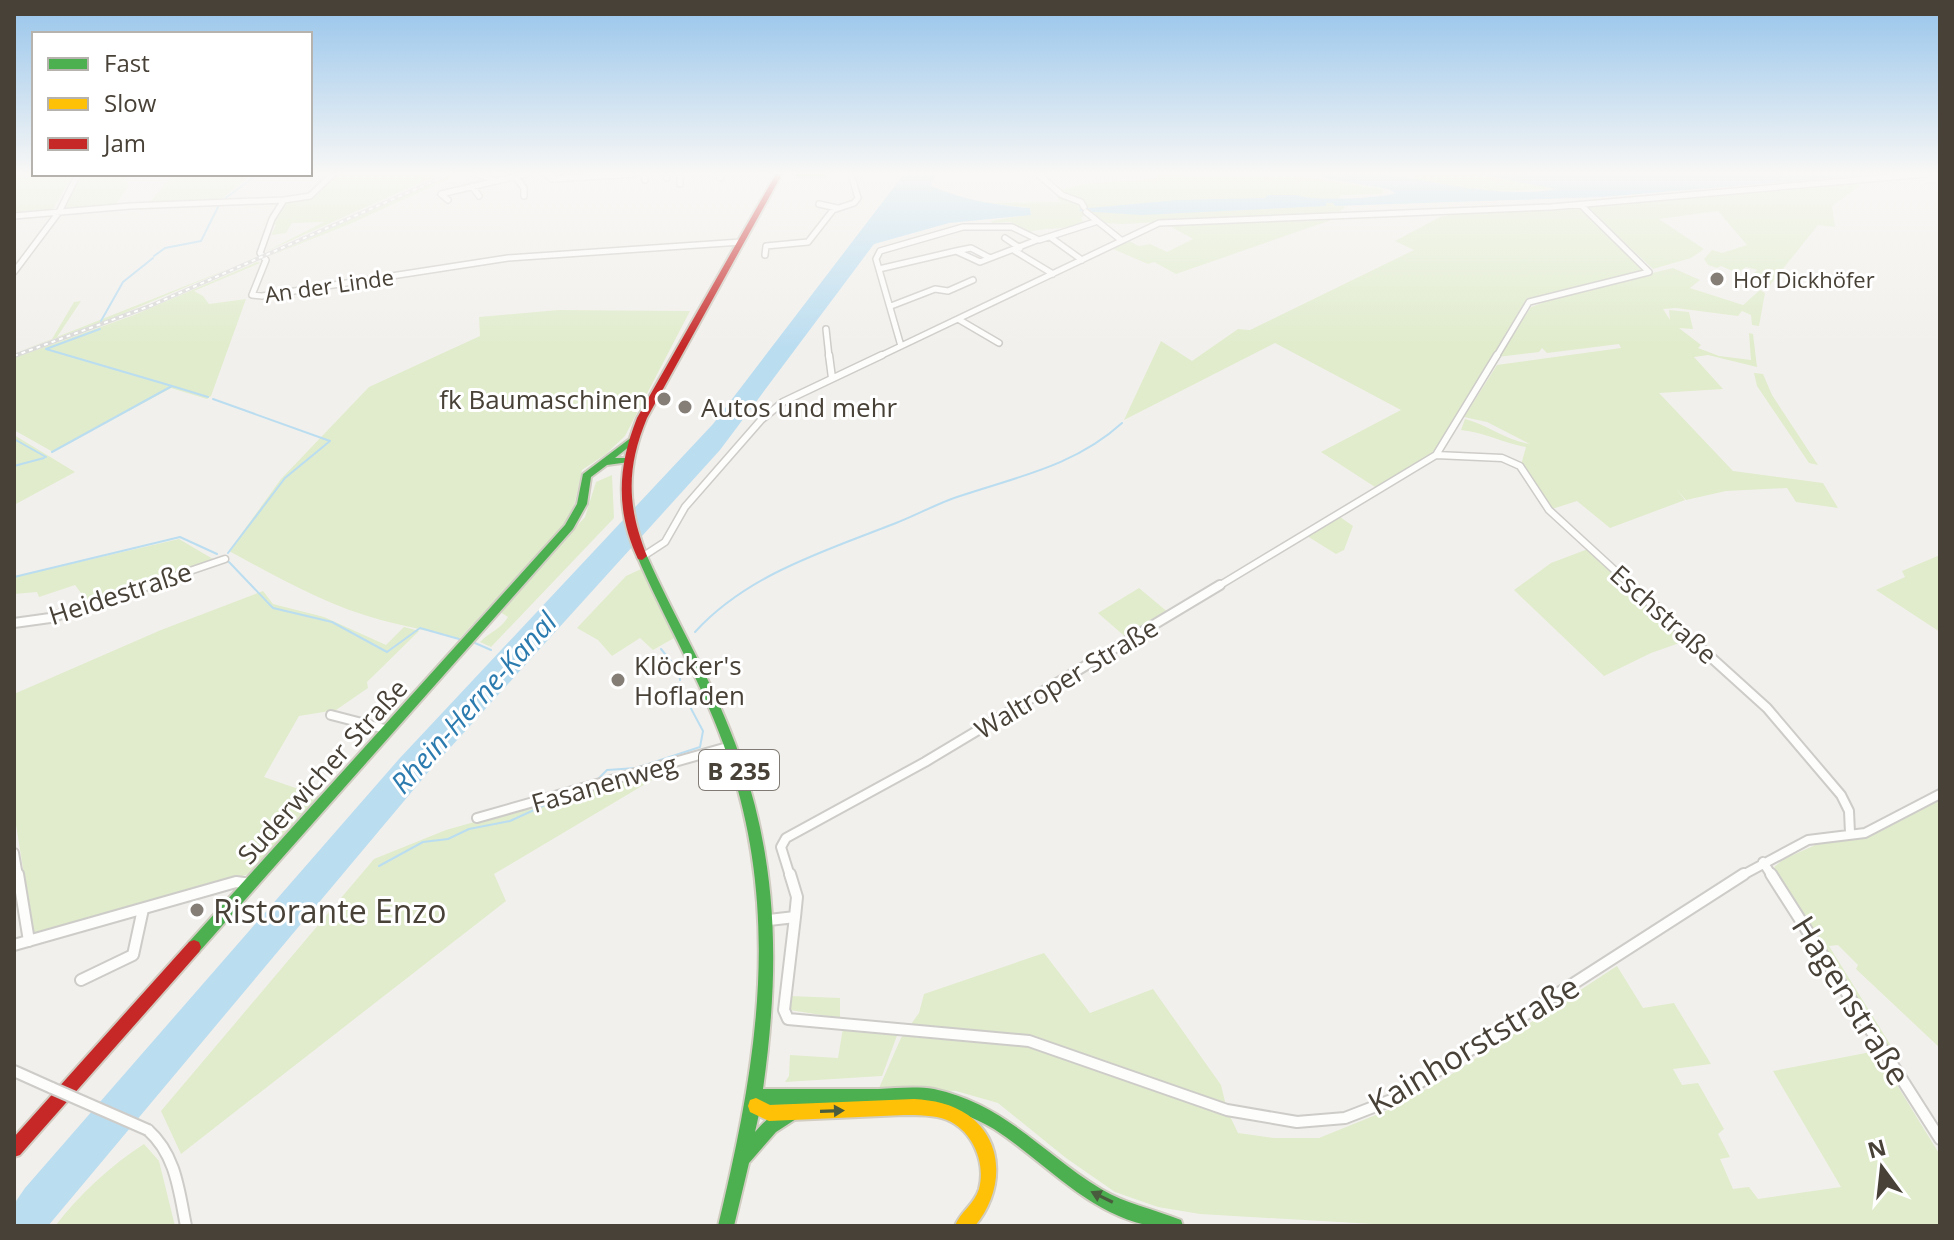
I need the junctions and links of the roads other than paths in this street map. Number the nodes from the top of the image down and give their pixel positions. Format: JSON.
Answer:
{"nodes":[{"id":1,"x":44,"y":232,"type":"edge"},
{"id":2,"x":268,"y":232,"type":"edge"},
{"id":3,"x":747,"y":232,"type":"edge"},
{"id":4,"x":817,"y":232,"type":"edge"},
{"id":5,"x":943,"y":232,"type":"edge"},
{"id":6,"x":1021,"y":232,"type":"edge"},
{"id":7,"x":1065,"y":232,"type":"edge"},
{"id":8,"x":1109,"y":232,"type":"edge"},
{"id":9,"x":1141,"y":232,"type":"edge"},
{"id":10,"x":1608,"y":232,"type":"edge"},
{"id":11,"x":1050,"y":237,"type":"junction"},
{"id":12,"x":1005,"y":238,"type":"dead end"},
{"id":13,"x":1037,"y":240,"type":"junction"},
{"id":14,"x":1121,"y":240,"type":"junction"},
{"id":15,"x":741,"y":242,"type":"junction"},
{"id":16,"x":1017,"y":249,"type":"junction"},
{"id":17,"x":956,"y":251,"type":"junction"},
{"id":18,"x":765,"y":255,"type":"dead end"},
{"id":19,"x":990,"y":258,"type":"junction"},
{"id":20,"x":1082,"y":260,"type":"junction"},
{"id":21,"x":879,"y":269,"type":"junction"},
{"id":22,"x":14,"y":272,"type":"edge"},
{"id":23,"x":1053,"y":274,"type":"junction"},
{"id":24,"x":973,"y":280,"type":"dead end"},
{"id":25,"x":891,"y":306,"type":"junction"},
{"id":26,"x":958,"y":319,"type":"junction"},
{"id":27,"x":826,"y":329,"type":"dead end"},
{"id":28,"x":999,"y":343,"type":"dead end"},
{"id":29,"x":901,"y":346,"type":"junction"},
{"id":30,"x":832,"y":378,"type":"junction"},
{"id":31,"x":632,"y":440,"type":"junction"},
{"id":32,"x":1436,"y":455,"type":"junction"},
{"id":33,"x":604,"y":462,"type":"junction"},
{"id":34,"x":626,"y":463,"type":"junction"},
{"id":35,"x":584,"y":487,"type":"junction"},
{"id":36,"x":641,"y":554,"type":"junction"},
{"id":37,"x":225,"y":559,"type":"dead end"},
{"id":38,"x":14,"y":623,"type":"edge"},
{"id":39,"x":331,"y":715,"type":"dead end"},
{"id":40,"x":389,"y":730,"type":"junction"},
{"id":41,"x":731,"y":746,"type":"junction"},
{"id":42,"x":1940,"y":794,"type":"edge"},
{"id":43,"x":477,"y":818,"type":"dead end"},
{"id":44,"x":1850,"y":833,"type":"junction"},
{"id":45,"x":14,"y":853,"type":"edge"},
{"id":46,"x":1763,"y":862,"type":"junction"},
{"id":47,"x":251,"y":884,"type":"junction"},
{"id":48,"x":143,"y":909,"type":"junction"},
{"id":49,"x":795,"y":917,"type":"junction"},
{"id":50,"x":769,"y":920,"type":"junction"},
{"id":51,"x":29,"y":941,"type":"junction"},
{"id":52,"x":14,"y":945,"type":"edge"},
{"id":53,"x":81,"y":980,"type":"dead end"},
{"id":54,"x":14,"y":1071,"type":"edge"},
{"id":55,"x":757,"y":1101,"type":"junction"},
{"id":56,"x":791,"y":1113,"type":"junction"},
{"id":57,"x":1940,"y":1139,"type":"edge"},
{"id":58,"x":14,"y":1149,"type":"edge"},
{"id":59,"x":745,"y":1157,"type":"junction"},
{"id":60,"x":186,"y":1226,"type":"edge"},
{"id":61,"x":726,"y":1226,"type":"edge"},
{"id":62,"x":963,"y":1226,"type":"edge"},
{"id":63,"x":1175,"y":1226,"type":"edge"}],
"edges":[{"from":1,"to":22,"type":"street"},
{"from":2,"to":15,"type":"street","name":"An der Linde"},
{"from":3,"to":15,"type":"main road","number":"B 235"},
{"from":4,"to":18,"type":"street"},
{"from":5,"to":21,"type":"street"},
{"from":6,"to":13,"type":"street"},
{"from":7,"to":11,"type":"street"},
{"from":8,"to":14,"type":"street"},
{"from":9,"to":14,"type":"street"},
{"from":10,"to":32,"type":"street"},
{"from":11,"to":13,"type":"street"},
{"from":11,"to":20,"type":"street"},
{"from":12,"to":16,"type":"street"},
{"from":13,"to":16,"type":"street"},
{"from":14,"to":20,"type":"street"},
{"from":15,"to":31,"type":"main road","number":"B 235"},
{"from":16,"to":19,"type":"street"},
{"from":16,"to":23,"type":"street"},
{"from":17,"to":19,"type":"street"},
{"from":17,"to":19,"type":"street"},
{"from":17,"to":21,"type":"street"},
{"from":20,"to":23,"type":"street"},
{"from":21,"to":25,"type":"street"},
{"from":23,"to":26,"type":"street"},
{"from":24,"to":25,"type":"street"},
{"from":25,"to":29,"type":"street"},
{"from":26,"to":28,"type":"street"},
{"from":26,"to":29,"type":"street"},
{"from":27,"to":30,"type":"street"},
{"from":29,"to":30,"type":"street"},
{"from":30,"to":36,"type":"street"},
{"from":31,"to":33,"type":"main road","number":"B 235"},
{"from":31,"to":34,"type":"main road","number":"B 235"},
{"from":32,"to":44,"type":"street","name":"Eschstraße"},
{"from":32,"to":49,"type":"street","name":"Waltroper Straße"},
{"from":33,"to":34,"type":"main road"},
{"from":33,"to":35,"type":"main road","name":"Suderwicher Straße"},
{"from":34,"to":35,"type":"main road"},
{"from":34,"to":36,"type":"main road","number":"B 235"},
{"from":35,"to":40,"type":"main road","name":"Suderwicher Straße"},
{"from":36,"to":41,"type":"main road","number":"B 235"},
{"from":37,"to":38,"type":"street","name":"Heidestraße"},
{"from":39,"to":40,"type":"street"},
{"from":40,"to":47,"type":"main road","name":"Suderwicher Straße"},
{"from":41,"to":43,"type":"street","name":"Fasanenweg"},
{"from":41,"to":50,"type":"main road","number":"B 235"},
{"from":42,"to":44,"type":"street","name":"Kainhorststraße"},
{"from":44,"to":46,"type":"street","name":"Kainhorststraße"},
{"from":45,"to":51,"type":"street"},
{"from":46,"to":49,"type":"street","name":"Kainhorststraße"},
{"from":46,"to":57,"type":"street","name":"Hagenstraße"},
{"from":47,"to":48,"type":"street"},
{"from":47,"to":58,"type":"main road","name":"Suderwicher Straße"},
{"from":48,"to":51,"type":"street"},
{"from":48,"to":53,"type":"street"},
{"from":49,"to":50,"type":"street"},
{"from":50,"to":55,"type":"main road","number":"B 235"},
{"from":51,"to":52,"type":"street"},
{"from":54,"to":60,"type":"street","bridge":true},
{"from":55,"to":56,"type":"main road"},
{"from":55,"to":59,"type":"main road","number":"B 235"},
{"from":63,"to":55,"type":"main road","one_way":true},
{"from":56,"to":59,"type":"main road"},
{"from":56,"to":62,"type":"main road","one_way":true},
{"from":59,"to":61,"type":"main road","number":"B 235"}]}
